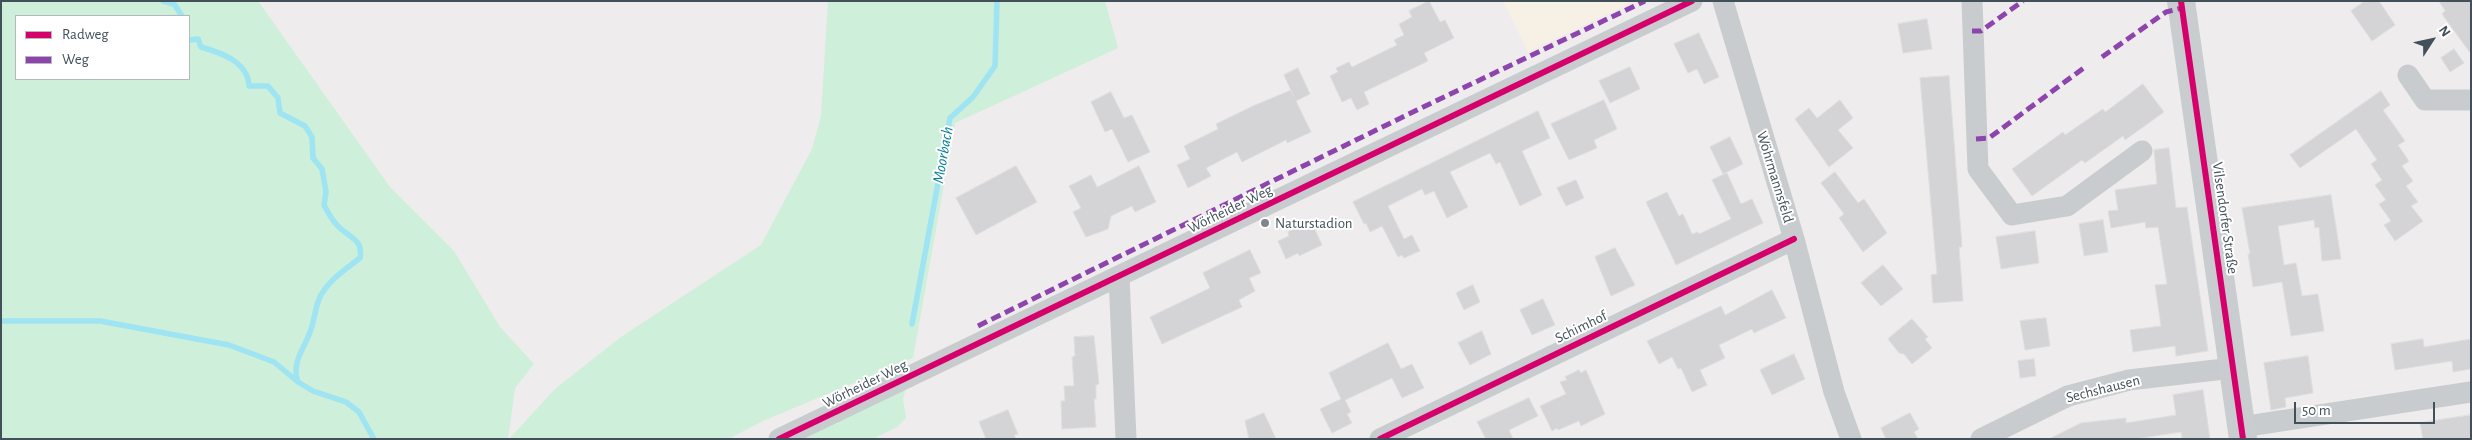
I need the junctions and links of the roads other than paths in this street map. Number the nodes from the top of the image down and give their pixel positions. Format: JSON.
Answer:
{"nodes":[{"id":1,"x":1692,"y":1,"type":"edge"},
{"id":2,"x":1722,"y":1,"type":"edge"},
{"id":3,"x":1972,"y":1,"type":"edge"},
{"id":4,"x":2181,"y":1,"type":"edge"},
{"id":5,"x":2408,"y":75,"type":"dead end"},
{"id":6,"x":2471,"y":100,"type":"edge"},
{"id":7,"x":2142,"y":151,"type":"dead end"},
{"id":8,"x":1794,"y":239,"type":"junction"},
{"id":9,"x":1119,"y":276,"type":"junction"},
{"id":10,"x":2233,"y":368,"type":"junction"},
{"id":11,"x":2471,"y":392,"type":"edge"},
{"id":12,"x":2242,"y":433,"type":"edge"},
{"id":13,"x":779,"y":439,"type":"edge"},
{"id":14,"x":1126,"y":439,"type":"edge"},
{"id":15,"x":1380,"y":439,"type":"edge"},
{"id":16,"x":1851,"y":439,"type":"edge"},
{"id":17,"x":1981,"y":439,"type":"edge"}],
"edges":[{"from":1,"to":9,"type":"street","name":"Wörheider Weg"},
{"from":2,"to":8,"type":"street","name":"Wöhrmannsfeld"},
{"from":3,"to":7,"type":"street"},
{"from":4,"to":10,"type":"main road","name":"Vilsendorfer Straße"},
{"from":5,"to":6,"type":"street"},
{"from":8,"to":15,"type":"street","name":"Schimhof"},
{"from":8,"to":16,"type":"street","name":"Wöhrmannsfeld"},
{"from":9,"to":13,"type":"street","name":"Wörheider Weg"},
{"from":9,"to":14,"type":"street"},
{"from":10,"to":12,"type":"main road","name":"Vilsendorfer Straße"},
{"from":10,"to":17,"type":"street","name":"Sechshausen"},
{"from":11,"to":12,"type":"street"}]}
